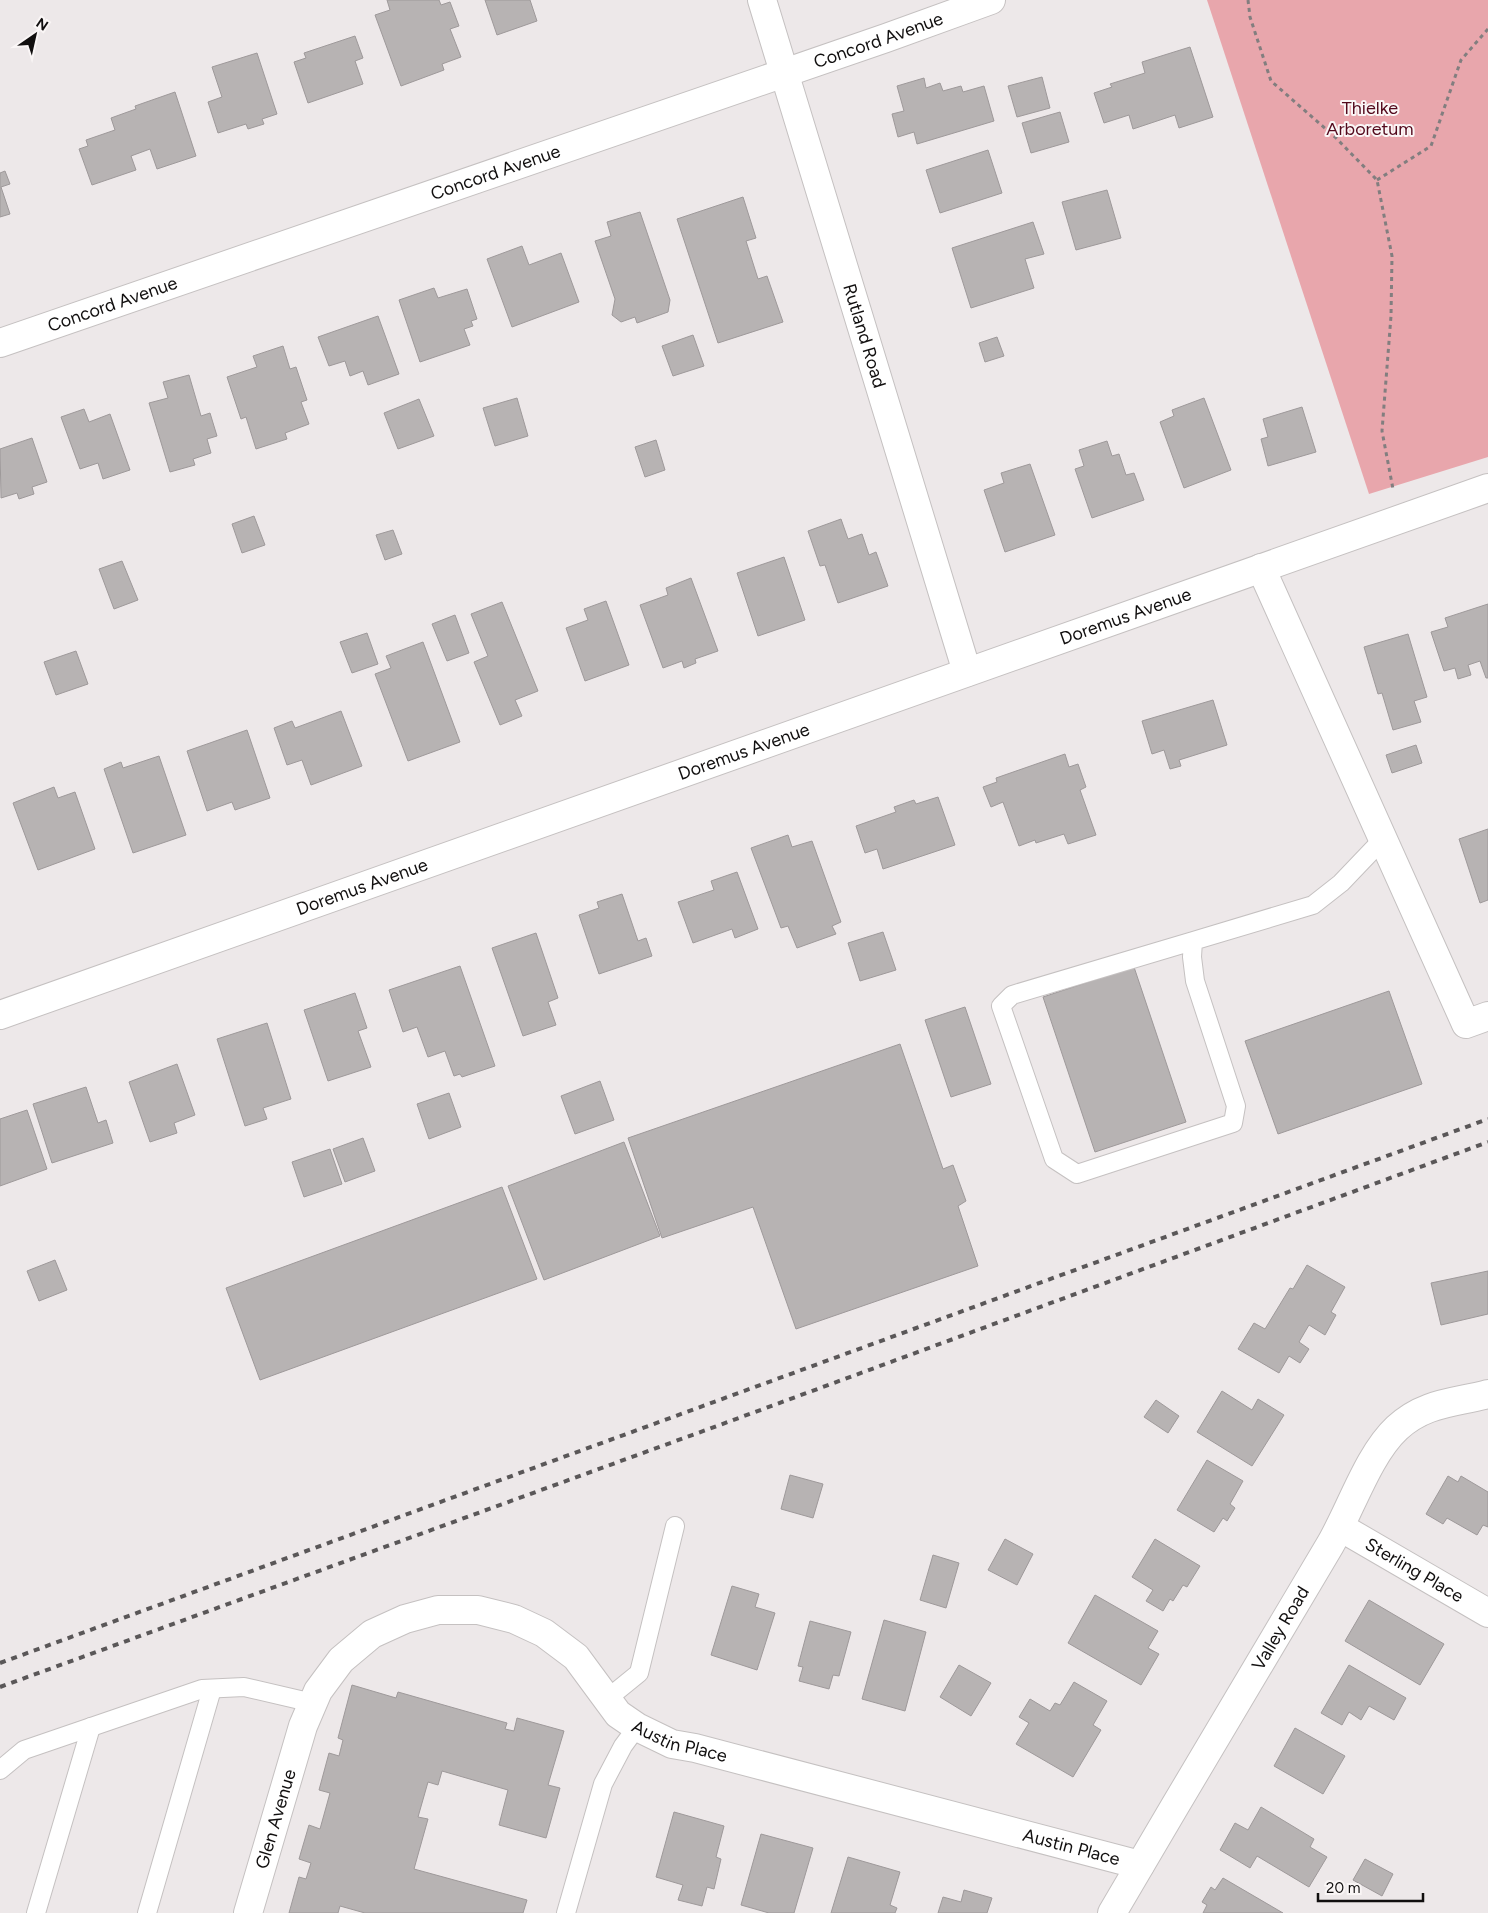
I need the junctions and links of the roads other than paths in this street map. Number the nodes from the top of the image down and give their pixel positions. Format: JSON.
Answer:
{"nodes":[{"id":1,"x":762,"y":0,"type":"edge"},
{"id":2,"x":991,"y":0,"type":"edge"},
{"id":3,"x":784,"y":73,"type":"junction"},
{"id":4,"x":0,"y":343,"type":"edge"},
{"id":5,"x":1488,"y":488,"type":"edge"},
{"id":6,"x":1261,"y":568,"type":"junction"},
{"id":7,"x":967,"y":672,"type":"junction"},
{"id":8,"x":1383,"y":839,"type":"junction"},
{"id":9,"x":1193,"y":941,"type":"junction"},
{"id":10,"x":0,"y":1015,"type":"edge"},
{"id":11,"x":1488,"y":1016,"type":"edge"},
{"id":12,"x":1488,"y":1394,"type":"edge"},
{"id":13,"x":675,"y":1526,"type":"dead end"},
{"id":14,"x":1340,"y":1527,"type":"junction"},
{"id":15,"x":1488,"y":1612,"type":"edge"},
{"id":16,"x":212,"y":1689,"type":"junction"},
{"id":17,"x":607,"y":1699,"type":"junction"},
{"id":18,"x":308,"y":1714,"type":"junction"},
{"id":19,"x":91,"y":1727,"type":"junction"},
{"id":20,"x":637,"y":1727,"type":"junction"},
{"id":21,"x":0,"y":1770,"type":"edge"},
{"id":22,"x":1140,"y":1865,"type":"junction"},
{"id":23,"x":36,"y":1913,"type":"edge"},
{"id":24,"x":147,"y":1913,"type":"edge"},
{"id":25,"x":248,"y":1913,"type":"edge"},
{"id":26,"x":566,"y":1913,"type":"edge"},
{"id":27,"x":1112,"y":1913,"type":"edge"}],
"edges":[{"from":1,"to":3,"type":"street","name":"Rutland Road"},
{"from":2,"to":3,"type":"street","name":"Concord Avenue"},
{"from":3,"to":4,"type":"street","name":"Concord Avenue"},
{"from":3,"to":7,"type":"street","name":"Rutland Road"},
{"from":5,"to":6,"type":"street","name":"Doremus Avenue"},
{"from":6,"to":7,"type":"street","name":"Doremus Avenue"},
{"from":6,"to":8,"type":"street"},
{"from":7,"to":10,"type":"street","name":"Doremus Avenue"},
{"from":8,"to":9,"type":"lane"},
{"from":8,"to":11,"type":"street"},
{"from":9,"to":9,"type":"lane"},
{"from":12,"to":14,"type":"street","name":"Valley Road"},
{"from":13,"to":17,"type":"lane"},
{"from":14,"to":15,"type":"street","name":"Sterling Place"},
{"from":14,"to":22,"type":"street","name":"Valley Road"},
{"from":16,"to":18,"type":"lane"},
{"from":16,"to":19,"type":"lane"},
{"from":16,"to":24,"type":"lane"},
{"from":17,"to":18,"type":"street","name":"Austin Place"},
{"from":17,"to":20,"type":"street","name":"Austin Place"},
{"from":18,"to":25,"type":"street","name":"Glen Avenue"},
{"from":19,"to":21,"type":"lane"},
{"from":19,"to":23,"type":"lane"},
{"from":20,"to":22,"type":"street","name":"Austin Place"},
{"from":20,"to":26,"type":"lane"},
{"from":22,"to":27,"type":"street","name":"Valley Road"}]}
